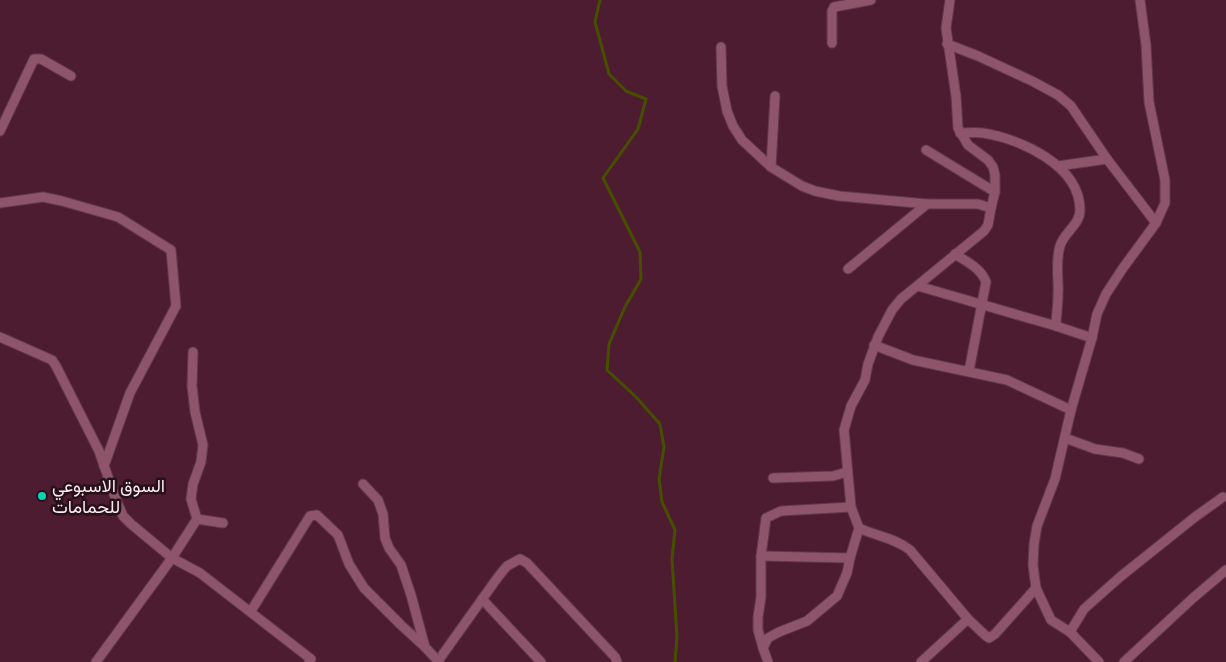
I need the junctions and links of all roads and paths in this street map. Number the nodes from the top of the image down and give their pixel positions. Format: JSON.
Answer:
{"nodes":[{"id":1,"x":871,"y":0,"type":"edge"},
{"id":2,"x":950,"y":0,"type":"edge"},
{"id":3,"x":1140,"y":0,"type":"edge"},
{"id":4,"x":832,"y":42,"type":"dead end"},
{"id":5,"x":947,"y":44,"type":"junction"},
{"id":6,"x":721,"y":46,"type":"dead end"},
{"id":7,"x":71,"y":76,"type":"dead end"},
{"id":8,"x":775,"y":96,"type":"dead end"},
{"id":9,"x":0,"y":131,"type":"edge"},
{"id":10,"x":960,"y":133,"type":"junction"},
{"id":11,"x":926,"y":150,"type":"dead end"},
{"id":12,"x":1107,"y":159,"type":"junction"},
{"id":13,"x":1058,"y":166,"type":"junction"},
{"id":14,"x":771,"y":167,"type":"junction"},
{"id":15,"x":995,"y":192,"type":"junction"},
{"id":16,"x":0,"y":203,"type":"edge"},
{"id":17,"x":928,"y":204,"type":"junction"},
{"id":18,"x":991,"y":208,"type":"junction"},
{"id":19,"x":1156,"y":223,"type":"junction"},
{"id":20,"x":955,"y":254,"type":"junction"},
{"id":21,"x":848,"y":269,"type":"dead end"},
{"id":22,"x":918,"y":286,"type":"junction"},
{"id":23,"x":982,"y":305,"type":"junction"},
{"id":24,"x":1056,"y":326,"type":"junction"},
{"id":25,"x":0,"y":337,"type":"edge"},
{"id":26,"x":1092,"y":338,"type":"junction"},
{"id":27,"x":874,"y":345,"type":"junction"},
{"id":28,"x":193,"y":352,"type":"dead end"},
{"id":29,"x":969,"y":371,"type":"junction"},
{"id":30,"x":1071,"y":410,"type":"junction"},
{"id":31,"x":1066,"y":438,"type":"junction"},
{"id":32,"x":1138,"y":459,"type":"dead end"},
{"id":33,"x":104,"y":466,"type":"junction"},
{"id":34,"x":847,"y":472,"type":"junction"},
{"id":35,"x":773,"y":478,"type":"dead end"},
{"id":36,"x":363,"y":484,"type":"dead end"},
{"id":37,"x":1223,"y":497,"type":"dead end"},
{"id":38,"x":851,"y":507,"type":"junction"},
{"id":39,"x":196,"y":519,"type":"junction"},
{"id":40,"x":223,"y":523,"type":"dead end"},
{"id":41,"x":859,"y":528,"type":"junction"},
{"id":42,"x":761,"y":556,"type":"junction"},
{"id":43,"x":172,"y":558,"type":"junction"},
{"id":44,"x":850,"y":558,"type":"junction"},
{"id":45,"x":1226,"y":570,"type":"edge"},
{"id":46,"x":1036,"y":588,"type":"junction"},
{"id":47,"x":482,"y":599,"type":"junction"},
{"id":48,"x":251,"y":611,"type":"junction"},
{"id":49,"x":968,"y":619,"type":"junction"},
{"id":50,"x":1070,"y":632,"type":"junction"},
{"id":51,"x":425,"y":647,"type":"junction"},
{"id":52,"x":763,"y":648,"type":"junction"},
{"id":53,"x":312,"y":661,"type":"edge"},
{"id":54,"x":96,"y":662,"type":"edge"},
{"id":55,"x":438,"y":662,"type":"edge"},
{"id":56,"x":541,"y":662,"type":"edge"},
{"id":57,"x":617,"y":662,"type":"edge"},
{"id":58,"x":768,"y":662,"type":"edge"},
{"id":59,"x":921,"y":662,"type":"edge"},
{"id":60,"x":1099,"y":662,"type":"edge"},
{"id":61,"x":1124,"y":662,"type":"edge"}],
"edges":[{"from":1,"to":4,"type":"street"},
{"from":2,"to":5,"type":"street"},
{"from":3,"to":19,"type":"street"},
{"from":5,"to":10,"type":"street"},
{"from":5,"to":12,"type":"street"},
{"from":6,"to":14,"type":"street"},
{"from":7,"to":9,"type":"street"},
{"from":8,"to":14,"type":"street"},
{"from":10,"to":13,"type":"street"},
{"from":10,"to":15,"type":"street"},
{"from":11,"to":15,"type":"street"},
{"from":12,"to":13,"type":"street"},
{"from":12,"to":19,"type":"street"},
{"from":13,"to":24,"type":"street"},
{"from":14,"to":17,"type":"street"},
{"from":15,"to":18,"type":"street"},
{"from":16,"to":33,"type":"street"},
{"from":17,"to":18,"type":"street"},
{"from":17,"to":21,"type":"street"},
{"from":18,"to":20,"type":"street"},
{"from":19,"to":26,"type":"street"},
{"from":20,"to":22,"type":"street"},
{"from":20,"to":23,"type":"street"},
{"from":22,"to":23,"type":"street"},
{"from":22,"to":27,"type":"street"},
{"from":23,"to":24,"type":"street"},
{"from":23,"to":29,"type":"street"},
{"from":24,"to":26,"type":"street"},
{"from":25,"to":33,"type":"street"},
{"from":26,"to":30,"type":"street"},
{"from":27,"to":29,"type":"street"},
{"from":27,"to":34,"type":"street"},
{"from":28,"to":39,"type":"street"},
{"from":29,"to":30,"type":"street"},
{"from":30,"to":31,"type":"street"},
{"from":31,"to":32,"type":"street"},
{"from":31,"to":46,"type":"street"},
{"from":33,"to":43,"type":"street"},
{"from":34,"to":35,"type":"street"},
{"from":34,"to":38,"type":"street"},
{"from":36,"to":51,"type":"street"},
{"from":37,"to":50,"type":"street"},
{"from":38,"to":41,"type":"street"},
{"from":38,"to":42,"type":"street"},
{"from":39,"to":40,"type":"street"},
{"from":39,"to":43,"type":"street"},
{"from":41,"to":44,"type":"street"},
{"from":41,"to":49,"type":"street"},
{"from":42,"to":44,"type":"street"},
{"from":42,"to":52,"type":"street"},
{"from":43,"to":48,"type":"street"},
{"from":43,"to":54,"type":"street"},
{"from":44,"to":52,"type":"street"},
{"from":45,"to":61,"type":"street"},
{"from":46,"to":49,"type":"street"},
{"from":46,"to":50,"type":"street"},
{"from":47,"to":55,"type":"street"},
{"from":47,"to":56,"type":"street"},
{"from":47,"to":57,"type":"street"},
{"from":48,"to":51,"type":"street"},
{"from":48,"to":53,"type":"street"},
{"from":49,"to":59,"type":"street"},
{"from":50,"to":60,"type":"street"},
{"from":51,"to":55,"type":"street"},
{"from":52,"to":58,"type":"street"}]}
